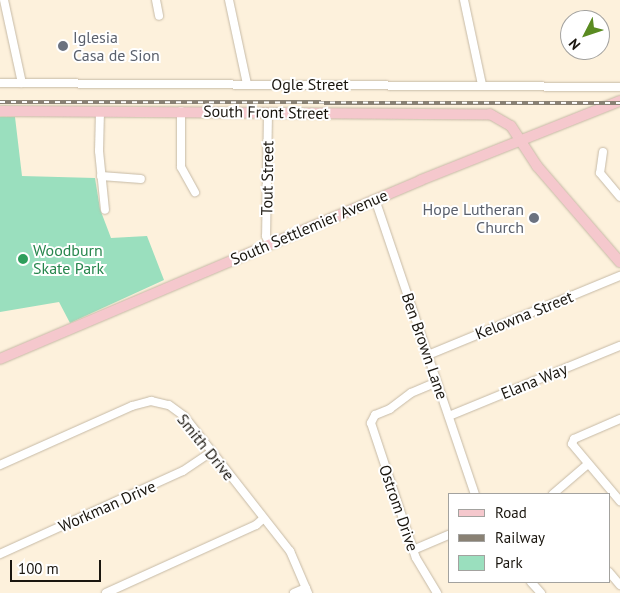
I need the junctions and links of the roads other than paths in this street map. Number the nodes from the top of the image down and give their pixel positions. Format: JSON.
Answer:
{"nodes":[{"id":1,"x":4,"y":0,"type":"edge"},
{"id":2,"x":156,"y":0,"type":"edge"},
{"id":3,"x":229,"y":0,"type":"edge"},
{"id":4,"x":464,"y":0,"type":"edge"},
{"id":5,"x":159,"y":16,"type":"dead end"},
{"id":6,"x":0,"y":83,"type":"edge"},
{"id":7,"x":22,"y":83,"type":"junction"},
{"id":8,"x":247,"y":84,"type":"junction"},
{"id":9,"x":482,"y":85,"type":"junction"},
{"id":10,"x":620,"y":87,"type":"edge"},
{"id":11,"x":620,"y":101,"type":"edge"},
{"id":12,"x":0,"y":111,"type":"edge"},
{"id":13,"x":100,"y":111,"type":"junction"},
{"id":14,"x":181,"y":111,"type":"junction"},
{"id":15,"x":268,"y":113,"type":"junction"},
{"id":16,"x":521,"y":140,"type":"junction"},
{"id":17,"x":603,"y":152,"type":"dead end"},
{"id":18,"x":101,"y":176,"type":"junction"},
{"id":19,"x":141,"y":179,"type":"dead end"},
{"id":20,"x":195,"y":192,"type":"dead end"},
{"id":21,"x":620,"y":197,"type":"edge"},
{"id":22,"x":376,"y":199,"type":"junction"},
{"id":23,"x":105,"y":210,"type":"dead end"},
{"id":24,"x":269,"y":243,"type":"junction"},
{"id":25,"x":620,"y":262,"type":"edge"},
{"id":26,"x":620,"y":276,"type":"edge"},
{"id":27,"x":620,"y":346,"type":"edge"},
{"id":28,"x":428,"y":354,"type":"junction"},
{"id":29,"x":0,"y":359,"type":"edge"},
{"id":30,"x":437,"y":382,"type":"junction"},
{"id":31,"x":448,"y":416,"type":"junction"},
{"id":32,"x":620,"y":419,"type":"edge"},
{"id":33,"x":212,"y":452,"type":"junction"},
{"id":34,"x":1,"y":463,"type":"edge"},
{"id":35,"x":588,"y":464,"type":"junction"},
{"id":36,"x":475,"y":493,"type":"edge"},
{"id":37,"x":554,"y":493,"type":"edge"},
{"id":38,"x":620,"y":501,"type":"edge"},
{"id":39,"x":263,"y":518,"type":"junction"},
{"id":40,"x":448,"y":535,"type":"edge"},
{"id":41,"x":413,"y":550,"type":"junction"},
{"id":42,"x":0,"y":554,"type":"edge"},
{"id":43,"x":610,"y":573,"type":"edge"},
{"id":44,"x":532,"y":583,"type":"edge"},
{"id":45,"x":620,"y":585,"type":"edge"},
{"id":46,"x":307,"y":590,"type":"edge"},
{"id":47,"x":106,"y":593,"type":"edge"},
{"id":48,"x":294,"y":593,"type":"edge"},
{"id":49,"x":437,"y":593,"type":"edge"},
{"id":50,"x":541,"y":593,"type":"edge"}],
"edges":[{"from":1,"to":7,"type":"street"},
{"from":2,"to":5,"type":"street"},
{"from":3,"to":8,"type":"street"},
{"from":4,"to":9,"type":"street"},
{"from":6,"to":7,"type":"street","name":"Ogle Street"},
{"from":7,"to":8,"type":"street","name":"Ogle Street"},
{"from":8,"to":9,"type":"street","name":"Ogle Street"},
{"from":9,"to":10,"type":"street","name":"Ogle Street"},
{"from":11,"to":16,"type":"main road","name":"South Settlemier Avenue"},
{"from":12,"to":13,"type":"main road","name":"South Front Street"},
{"from":13,"to":14,"type":"main road","name":"South Front Street"},
{"from":13,"to":18,"type":"street"},
{"from":14,"to":15,"type":"main road","name":"South Front Street"},
{"from":14,"to":20,"type":"street"},
{"from":15,"to":16,"type":"main road","name":"South Front Street"},
{"from":15,"to":24,"type":"street","name":"Tout Street"},
{"from":16,"to":22,"type":"main road","name":"South Settlemier Avenue"},
{"from":16,"to":25,"type":"main road","name":"South Front Street"},
{"from":17,"to":21,"type":"street"},
{"from":18,"to":19,"type":"street"},
{"from":18,"to":23,"type":"street"},
{"from":22,"to":24,"type":"main road","name":"South Settlemier Avenue"},
{"from":22,"to":28,"type":"street","name":"Ben Brown Lane"},
{"from":24,"to":29,"type":"main road","name":"South Settlemier Avenue"},
{"from":26,"to":28,"type":"street","name":"Kelowna Street"},
{"from":27,"to":31,"type":"street","name":"Elana Way"},
{"from":28,"to":30,"type":"street","name":"Ben Brown Lane"},
{"from":30,"to":31,"type":"street","name":"Ben Brown Lane"},
{"from":30,"to":41,"type":"street","name":"Ostrom Drive"},
{"from":31,"to":36,"type":"street","name":"Ben Brown Lane"},
{"from":32,"to":35,"type":"street"},
{"from":33,"to":34,"type":"street","name":"Smith Drive"},
{"from":33,"to":39,"type":"street","name":"Smith Drive"},
{"from":33,"to":42,"type":"street","name":"Workman Drive"},
{"from":35,"to":37,"type":"street"},
{"from":35,"to":38,"type":"street"},
{"from":39,"to":46,"type":"street","name":"Smith Drive"},
{"from":39,"to":47,"type":"street"},
{"from":40,"to":41,"type":"street"},
{"from":41,"to":49,"type":"street","name":"Ostrom Drive"},
{"from":43,"to":45,"type":"street"},
{"from":44,"to":50,"type":"street"},
{"from":46,"to":48,"type":"street"}]}
